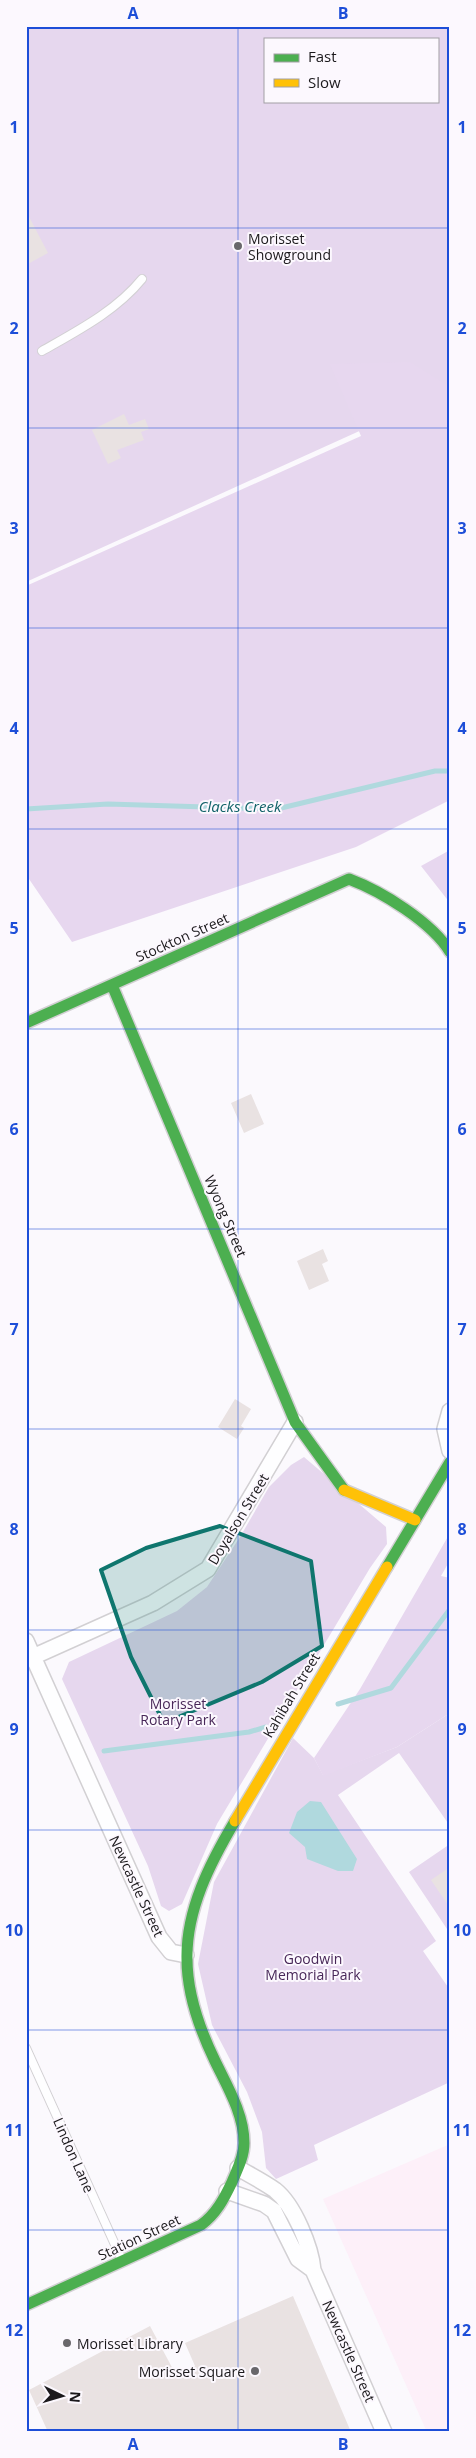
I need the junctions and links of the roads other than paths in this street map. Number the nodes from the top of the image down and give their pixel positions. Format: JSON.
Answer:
{"nodes":[{"id":1,"x":142,"y":279,"type":"dead end"},
{"id":2,"x":42,"y":351,"type":"dead end"},
{"id":3,"x":450,"y":952,"type":"edge"},
{"id":4,"x":112,"y":984,"type":"junction"},
{"id":5,"x":26,"y":1023,"type":"edge"},
{"id":6,"x":450,"y":1411,"type":"edge"},
{"id":7,"x":296,"y":1422,"type":"junction"},
{"id":8,"x":450,"y":1451,"type":"edge"},
{"id":9,"x":450,"y":1462,"type":"edge"},
{"id":10,"x":415,"y":1520,"type":"junction"},
{"id":11,"x":26,"y":1641,"type":"edge"},
{"id":12,"x":30,"y":1658,"type":"edge"},
{"id":13,"x":186,"y":1954,"type":"junction"},
{"id":14,"x":26,"y":2048,"type":"edge"},
{"id":15,"x":238,"y":2168,"type":"junction"},
{"id":16,"x":227,"y":2192,"type":"junction"},
{"id":17,"x":122,"y":2262,"type":"junction"},
{"id":18,"x":313,"y":2270,"type":"junction"},
{"id":19,"x":26,"y":2305,"type":"edge"},
{"id":20,"x":384,"y":2432,"type":"edge"}],
"edges":[{"from":1,"to":2,"type":"lane"},
{"from":3,"to":4,"type":"street","name":"Stockton Street"},
{"from":4,"to":5,"type":"street","name":"Stockton Street"},
{"from":4,"to":7,"type":"street","name":"Wyong Street"},
{"from":6,"to":8,"type":"street"},
{"from":7,"to":10,"type":"street","name":"Wyong Street"},
{"from":7,"to":12,"type":"street","name":"Doyalson Street"},
{"from":9,"to":10,"type":"street","name":"Kahibah Street"},
{"from":10,"to":13,"type":"street","name":"Kahibah Street"},
{"from":11,"to":12,"type":"street","name":"Newcastle Street"},
{"from":12,"to":13,"type":"street","name":"Newcastle Street"},
{"from":13,"to":15,"type":"street"},
{"from":14,"to":17,"type":"lane","name":"Lindon Lane"},
{"from":15,"to":16,"type":"street","name":"Station Street"},
{"from":15,"to":18,"type":"street","name":"Newcastle Street"},
{"from":16,"to":17,"type":"street","name":"Station Street"},
{"from":16,"to":18,"type":"street","name":"Newcastle Street"},
{"from":17,"to":19,"type":"street","name":"Station Street"},
{"from":18,"to":20,"type":"street","name":"Newcastle Street"}]}
